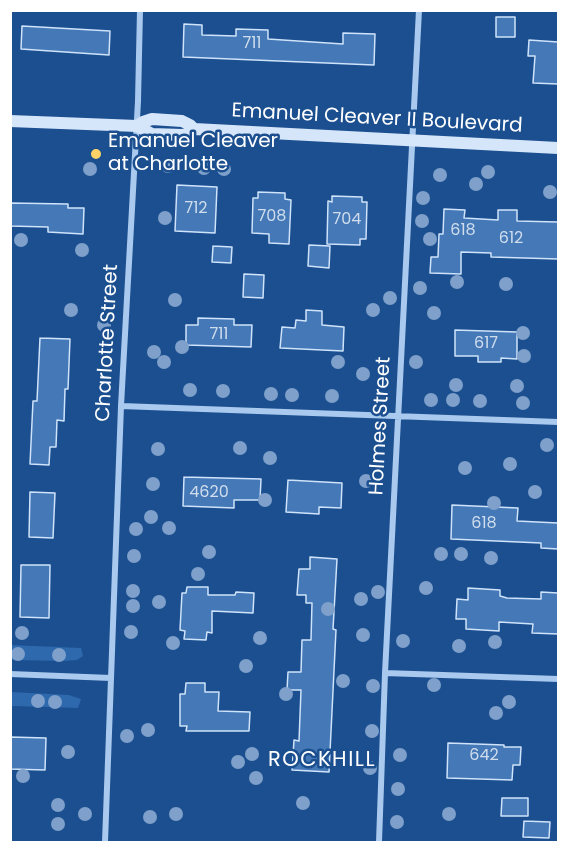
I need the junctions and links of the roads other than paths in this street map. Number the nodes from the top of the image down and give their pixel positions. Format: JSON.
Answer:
{"nodes":[{"id":1,"x":140,"y":10,"type":"edge"},
{"id":2,"x":419,"y":10,"type":"edge"},
{"id":3,"x":10,"y":121,"type":"edge"},
{"id":4,"x":136,"y":126,"type":"junction"},
{"id":5,"x":413,"y":141,"type":"junction"},
{"id":6,"x":558,"y":148,"type":"edge"},
{"id":7,"x":121,"y":406,"type":"junction"},
{"id":8,"x":398,"y":416,"type":"junction"},
{"id":9,"x":558,"y":422,"type":"edge"},
{"id":10,"x":385,"y":673,"type":"junction"},
{"id":11,"x":10,"y":674,"type":"edge"},
{"id":12,"x":111,"y":678,"type":"junction"},
{"id":13,"x":558,"y":679,"type":"edge"},
{"id":14,"x":105,"y":843,"type":"edge"},
{"id":15,"x":380,"y":843,"type":"edge"}],
"edges":[{"from":1,"to":4,"type":"street","name":"Charlotte Street"},
{"from":2,"to":5,"type":"street","name":"Holmes Street"},
{"from":3,"to":4,"type":"main road","name":"Emanuel Cleaver II Boulevard"},
{"from":4,"to":5,"type":"main road","name":"Emanuel Cleaver II Boulevard"},
{"from":4,"to":7,"type":"street","name":"Charlotte Street"},
{"from":5,"to":6,"type":"main road","name":"Emanuel Cleaver II Boulevard"},
{"from":5,"to":8,"type":"street","name":"Holmes Street"},
{"from":7,"to":8,"type":"street"},
{"from":7,"to":12,"type":"street","name":"Charlotte Street"},
{"from":8,"to":9,"type":"street"},
{"from":8,"to":10,"type":"street","name":"Holmes Street"},
{"from":10,"to":13,"type":"street"},
{"from":10,"to":15,"type":"street","name":"Holmes Street"},
{"from":11,"to":12,"type":"street"},
{"from":12,"to":14,"type":"street","name":"Charlotte Street"}]}
